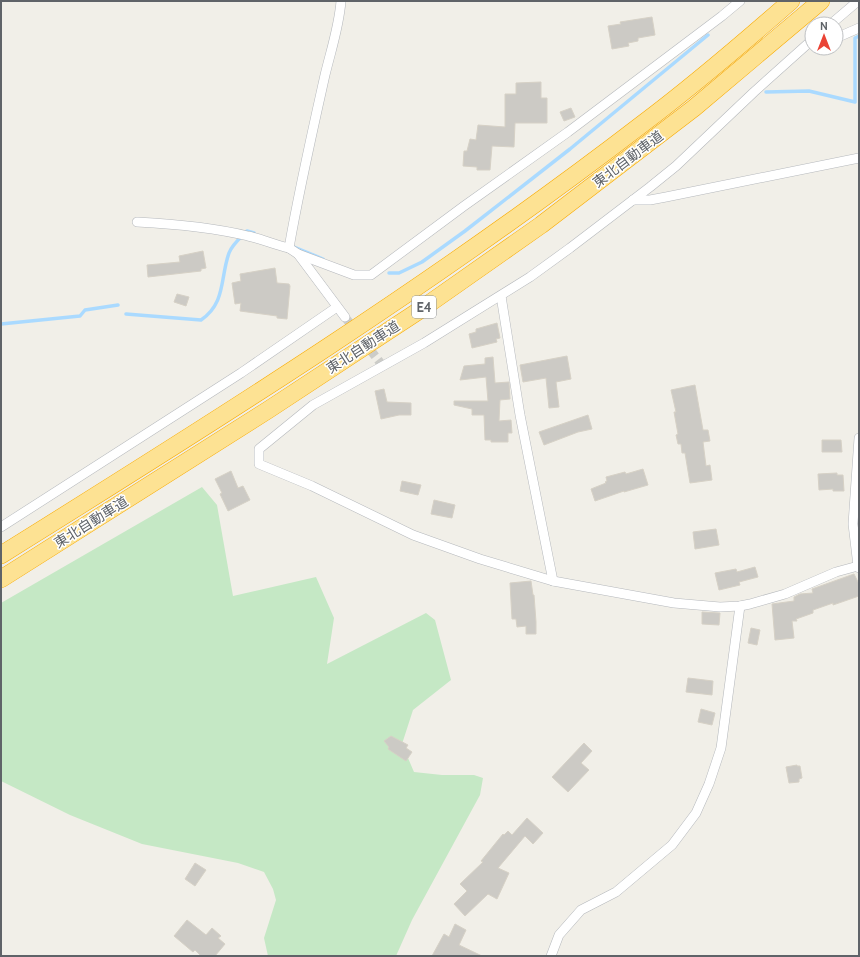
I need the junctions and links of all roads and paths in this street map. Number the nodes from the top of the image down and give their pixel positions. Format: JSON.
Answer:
{"nodes":[{"id":1,"x":341,"y":1,"type":"edge"},
{"id":2,"x":740,"y":1,"type":"edge"},
{"id":3,"x":791,"y":1,"type":"edge"},
{"id":4,"x":821,"y":1,"type":"edge"},
{"id":5,"x":858,"y":1,"type":"edge"},
{"id":6,"x":840,"y":16,"type":"edge"},
{"id":7,"x":859,"y":28,"type":"edge"},
{"id":8,"x":844,"y":35,"type":"edge"},
{"id":9,"x":804,"y":49,"type":"edge"},
{"id":10,"x":859,"y":158,"type":"edge"},
{"id":11,"x":633,"y":200,"type":"junction"},
{"id":12,"x":137,"y":222,"type":"dead end"},
{"id":13,"x":290,"y":245,"type":"junction"},
{"id":14,"x":298,"y":254,"type":"junction"},
{"id":15,"x":501,"y":296,"type":"junction"},
{"id":16,"x":338,"y":307,"type":"junction"},
{"id":17,"x":344,"y":317,"type":"tunnel mouth"},
{"id":18,"x":859,"y":438,"type":"edge"},
{"id":19,"x":1,"y":527,"type":"edge"},
{"id":20,"x":1,"y":555,"type":"edge"},
{"id":21,"x":858,"y":567,"type":"edge"},
{"id":22,"x":1,"y":579,"type":"edge"},
{"id":23,"x":554,"y":581,"type":"junction"},
{"id":24,"x":740,"y":606,"type":"junction"},
{"id":25,"x":551,"y":956,"type":"edge"}],
"edges":[{"from":1,"to":13,"type":"street"},
{"from":2,"to":14,"type":"street"},
{"from":3,"to":20,"type":"highway","name":"東北自動車道","number":"E4"},
{"from":4,"to":22,"type":"highway","name":"東北自動車道","number":"E4"},
{"from":5,"to":6,"type":"street"},
{"from":7,"to":8,"type":"street"},
{"from":9,"to":11,"type":"street"},
{"from":10,"to":11,"type":"street"},
{"from":11,"to":15,"type":"street"},
{"from":12,"to":13,"type":"street"},
{"from":13,"to":14,"type":"street"},
{"from":14,"to":16,"type":"street"},
{"from":15,"to":23,"type":"street"},
{"from":15,"to":23,"type":"street"},
{"from":16,"to":17,"type":"street"},
{"from":16,"to":19,"type":"street"},
{"from":18,"to":21,"type":"street"},
{"from":21,"to":24,"type":"street"},
{"from":23,"to":24,"type":"street"},
{"from":24,"to":25,"type":"street"}]}
